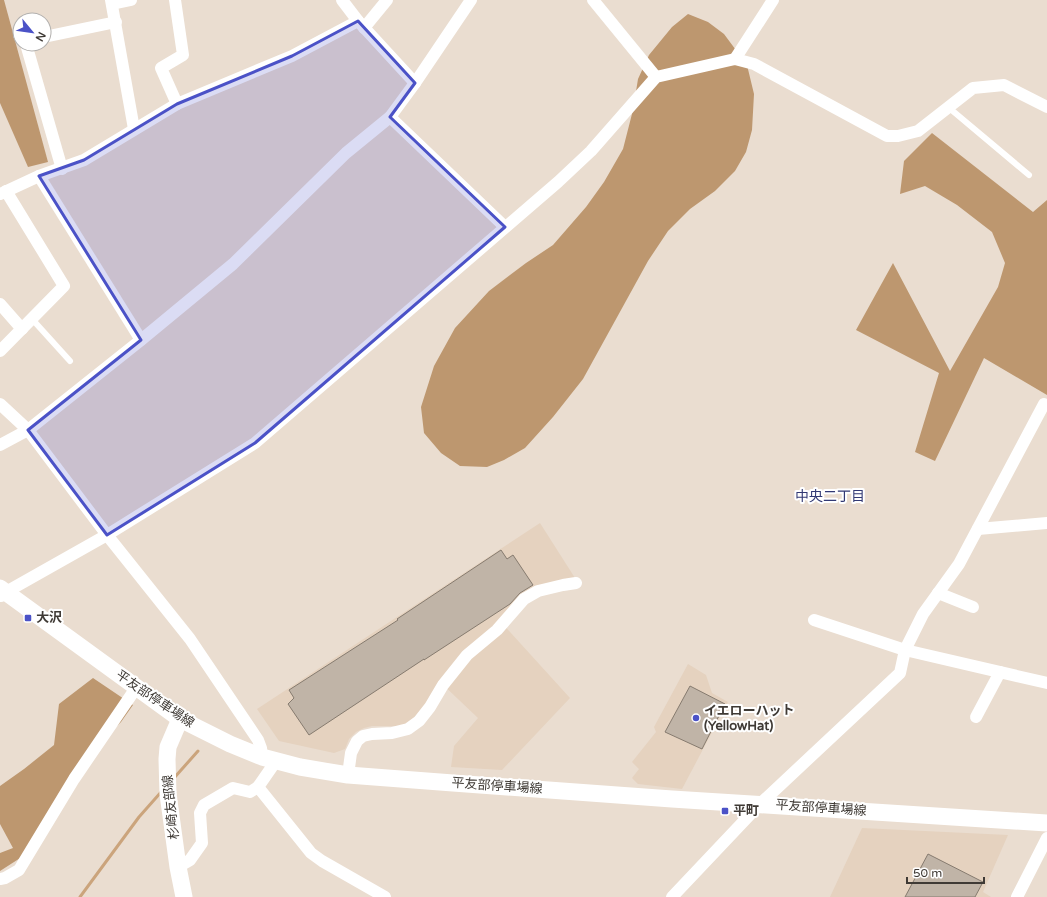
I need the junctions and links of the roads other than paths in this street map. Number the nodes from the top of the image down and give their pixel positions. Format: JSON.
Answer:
{"nodes":[{"id":1,"x":131,"y":0,"type":"edge"},
{"id":2,"x":175,"y":0,"type":"edge"},
{"id":3,"x":342,"y":0,"type":"edge"},
{"id":4,"x":387,"y":0,"type":"edge"},
{"id":5,"x":471,"y":0,"type":"edge"},
{"id":6,"x":593,"y":0,"type":"edge"},
{"id":7,"x":773,"y":0,"type":"edge"},
{"id":8,"x":112,"y":2,"type":"edge"},
{"id":9,"x":116,"y":22,"type":"junction"},
{"id":10,"x":361,"y":24,"type":"junction"},
{"id":11,"x":52,"y":35,"type":"edge"},
{"id":12,"x":28,"y":52,"type":"edge"},
{"id":13,"x":735,"y":59,"type":"junction"},
{"id":14,"x":656,"y":77,"type":"junction"},
{"id":15,"x":415,"y":83,"type":"junction"},
{"id":16,"x":177,"y":104,"type":"junction"},
{"id":17,"x":1047,"y":106,"type":"edge"},
{"id":18,"x":948,"y":107,"type":"junction"},
{"id":19,"x":390,"y":117,"type":"junction"},
{"id":20,"x":134,"y":129,"type":"junction"},
{"id":21,"x":62,"y":169,"type":"junction"},
{"id":22,"x":39,"y":176,"type":"junction"},
{"id":23,"x":1029,"y":176,"type":"dead end"},
{"id":24,"x":3,"y":193,"type":"edge"},
{"id":25,"x":505,"y":227,"type":"junction"},
{"id":26,"x":0,"y":304,"type":"edge"},
{"id":27,"x":32,"y":319,"type":"junction"},
{"id":28,"x":22,"y":329,"type":"junction"},
{"id":29,"x":141,"y":340,"type":"junction"},
{"id":30,"x":0,"y":351,"type":"edge"},
{"id":31,"x":70,"y":361,"type":"dead end"},
{"id":32,"x":0,"y":404,"type":"edge"},
{"id":33,"x":1044,"y":404,"type":"dead end"},
{"id":34,"x":28,"y":430,"type":"junction"},
{"id":35,"x":0,"y":445,"type":"edge"},
{"id":36,"x":1047,"y":523,"type":"edge"},
{"id":37,"x":978,"y":528,"type":"junction"},
{"id":38,"x":107,"y":535,"type":"junction"},
{"id":39,"x":576,"y":583,"type":"dead end"},
{"id":40,"x":2,"y":592,"type":"edge"},
{"id":41,"x":938,"y":593,"type":"junction"},
{"id":42,"x":973,"y":607,"type":"dead end"},
{"id":43,"x":814,"y":620,"type":"dead end"},
{"id":44,"x":905,"y":650,"type":"junction"},
{"id":45,"x":1000,"y":672,"type":"junction"},
{"id":46,"x":1047,"y":683,"type":"edge"},
{"id":47,"x":136,"y":688,"type":"junction"},
{"id":48,"x":976,"y":717,"type":"dead end"},
{"id":49,"x":180,"y":719,"type":"junction"},
{"id":50,"x":269,"y":759,"type":"junction"},
{"id":51,"x":348,"y":775,"type":"junction"},
{"id":52,"x":258,"y":787,"type":"junction"},
{"id":53,"x":760,"y":804,"type":"junction"},
{"id":54,"x":1047,"y":823,"type":"edge"},
{"id":55,"x":1047,"y":838,"type":"edge"},
{"id":56,"x":178,"y":867,"type":"junction"},
{"id":57,"x":0,"y":879,"type":"edge"},
{"id":58,"x":381,"y":896,"type":"edge"},
{"id":59,"x":184,"y":897,"type":"edge"},
{"id":60,"x":672,"y":897,"type":"edge"},
{"id":61,"x":1017,"y":897,"type":"edge"}],
"edges":[{"from":1,"to":8,"type":"street"},
{"from":2,"to":16,"type":"street"},
{"from":3,"to":10,"type":"street"},
{"from":4,"to":10,"type":"street"},
{"from":5,"to":15,"type":"street"},
{"from":6,"to":14,"type":"street"},
{"from":7,"to":13,"type":"street"},
{"from":8,"to":9,"type":"street"},
{"from":9,"to":11,"type":"street"},
{"from":9,"to":20,"type":"street"},
{"from":10,"to":15,"type":"street"},
{"from":10,"to":16,"type":"street"},
{"from":12,"to":21,"type":"street"},
{"from":13,"to":14,"type":"street"},
{"from":13,"to":18,"type":"street"},
{"from":14,"to":25,"type":"street"},
{"from":15,"to":19,"type":"street"},
{"from":16,"to":20,"type":"street"},
{"from":17,"to":18,"type":"street"},
{"from":18,"to":23,"type":"lane"},
{"from":19,"to":25,"type":"street"},
{"from":19,"to":29,"type":"street"},
{"from":20,"to":21,"type":"street"},
{"from":21,"to":22,"type":"street"},
{"from":22,"to":24,"type":"street"},
{"from":22,"to":29,"type":"street"},
{"from":24,"to":27,"type":"street"},
{"from":25,"to":38,"type":"street"},
{"from":26,"to":28,"type":"street"},
{"from":27,"to":28,"type":"street"},
{"from":27,"to":31,"type":"lane"},
{"from":28,"to":30,"type":"street"},
{"from":29,"to":34,"type":"street"},
{"from":32,"to":34,"type":"street"},
{"from":33,"to":37,"type":"street"},
{"from":34,"to":35,"type":"street"},
{"from":34,"to":38,"type":"street"},
{"from":36,"to":37,"type":"street"},
{"from":37,"to":41,"type":"street"},
{"from":38,"to":40,"type":"street"},
{"from":38,"to":50,"type":"street"},
{"from":39,"to":51,"type":"street"},
{"from":40,"to":47,"type":"main road","name":"平友部停車場線"},
{"from":41,"to":42,"type":"street"},
{"from":41,"to":44,"type":"street"},
{"from":43,"to":44,"type":"street"},
{"from":44,"to":45,"type":"street"},
{"from":44,"to":53,"type":"street"},
{"from":45,"to":46,"type":"street"},
{"from":45,"to":48,"type":"street"},
{"from":47,"to":49,"type":"main road","name":"平友部停車場線"},
{"from":47,"to":57,"type":"street"},
{"from":49,"to":50,"type":"main road","name":"平友部停車場線"},
{"from":49,"to":56,"type":"main road","name":"杉崎友部線"},
{"from":50,"to":51,"type":"main road","name":"平友部停車場線"},
{"from":50,"to":52,"type":"street"},
{"from":51,"to":53,"type":"main road","name":"平友部停車場線"},
{"from":52,"to":56,"type":"street"},
{"from":52,"to":58,"type":"street"},
{"from":53,"to":54,"type":"main road","name":"平友部停車場線"},
{"from":53,"to":60,"type":"street"},
{"from":55,"to":61,"type":"street"},
{"from":56,"to":59,"type":"main road","name":"杉崎友部線"}]}
